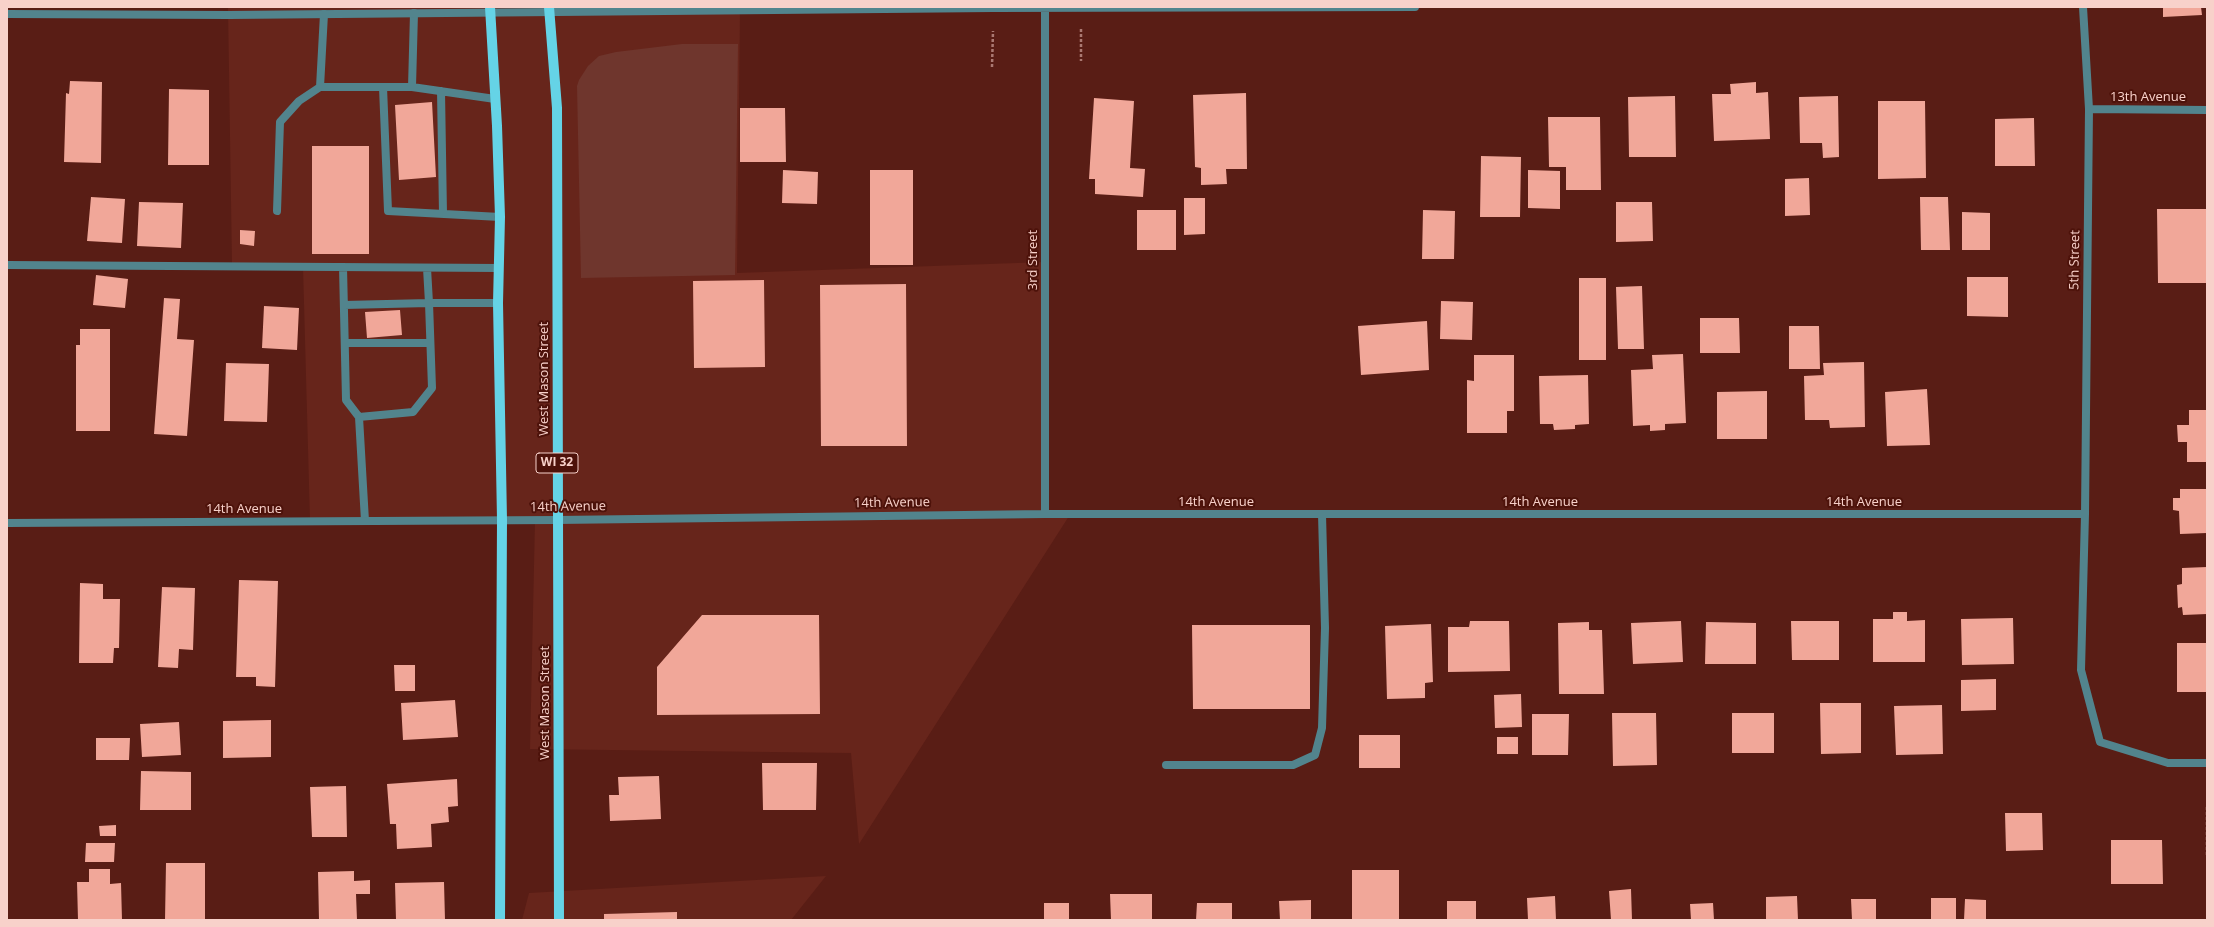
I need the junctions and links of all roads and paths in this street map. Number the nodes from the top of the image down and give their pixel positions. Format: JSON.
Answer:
{"nodes":[{"id":1,"x":1045,"y":7,"type":"edge"},
{"id":2,"x":1415,"y":7,"type":"edge"},
{"id":3,"x":2083,"y":7,"type":"edge"},
{"id":4,"x":993,"y":8,"type":"junction"},
{"id":5,"x":1081,"y":8,"type":"junction"},
{"id":6,"x":490,"y":10,"type":"edge"},
{"id":7,"x":549,"y":10,"type":"edge"},
{"id":8,"x":414,"y":13,"type":"junction"},
{"id":9,"x":7,"y":14,"type":"edge"},
{"id":10,"x":324,"y":14,"type":"junction"},
{"id":11,"x":1081,"y":61,"type":"dead end"},
{"id":12,"x":992,"y":67,"type":"dead end"},
{"id":13,"x":383,"y":87,"type":"junction"},
{"id":14,"x":412,"y":87,"type":"junction"},
{"id":15,"x":320,"y":88,"type":"junction"},
{"id":16,"x":441,"y":91,"type":"junction"},
{"id":17,"x":495,"y":99,"type":"junction"},
{"id":18,"x":2089,"y":109,"type":"junction"},
{"id":19,"x":2207,"y":110,"type":"edge"},
{"id":20,"x":277,"y":211,"type":"dead end"},
{"id":21,"x":443,"y":214,"type":"junction"},
{"id":22,"x":500,"y":217,"type":"junction"},
{"id":23,"x":7,"y":265,"type":"edge"},
{"id":24,"x":343,"y":267,"type":"junction"},
{"id":25,"x":427,"y":268,"type":"junction"},
{"id":26,"x":499,"y":268,"type":"junction"},
{"id":27,"x":429,"y":303,"type":"junction"},
{"id":28,"x":498,"y":303,"type":"junction"},
{"id":29,"x":344,"y":305,"type":"junction"},
{"id":30,"x":429,"y":342,"type":"junction"},
{"id":31,"x":345,"y":343,"type":"junction"},
{"id":32,"x":359,"y":417,"type":"junction"},
{"id":33,"x":1045,"y":514,"type":"junction"},
{"id":34,"x":1322,"y":514,"type":"junction"},
{"id":35,"x":2085,"y":514,"type":"junction"},
{"id":36,"x":502,"y":520,"type":"junction"},
{"id":37,"x":557,"y":520,"type":"junction"},
{"id":38,"x":365,"y":521,"type":"junction"},
{"id":39,"x":7,"y":523,"type":"edge"},
{"id":40,"x":2207,"y":763,"type":"edge"},
{"id":41,"x":1166,"y":765,"type":"dead end"},
{"id":42,"x":2207,"y":807,"type":"edge"},
{"id":43,"x":2207,"y":857,"type":"edge"},
{"id":44,"x":500,"y":920,"type":"edge"},
{"id":45,"x":559,"y":920,"type":"edge"}],
"edges":[{"from":1,"to":4,"type":"street"},
{"from":1,"to":5,"type":"street"},
{"from":1,"to":33,"type":"street","name":"3rd Street"},
{"from":2,"to":5,"type":"street"},
{"from":3,"to":18,"type":"street","name":"5th Street"},
{"from":4,"to":7,"type":"street"},
{"from":4,"to":12,"type":"path"},
{"from":5,"to":11,"type":"path"},
{"from":6,"to":7,"type":"street"},
{"from":6,"to":8,"type":"street"},
{"from":6,"to":17,"type":"main road"},
{"from":7,"to":37,"type":"main road","name":"West Mason Street","number":"WI 32"},
{"from":8,"to":10,"type":"street"},
{"from":8,"to":14,"type":"street"},
{"from":9,"to":10,"type":"street"},
{"from":10,"to":15,"type":"street"},
{"from":13,"to":14,"type":"street"},
{"from":13,"to":15,"type":"street"},
{"from":13,"to":21,"type":"street"},
{"from":14,"to":16,"type":"street"},
{"from":15,"to":20,"type":"street"},
{"from":16,"to":17,"type":"street"},
{"from":16,"to":21,"type":"street"},
{"from":17,"to":22,"type":"main road"},
{"from":18,"to":19,"type":"street","name":"13th Avenue"},
{"from":18,"to":35,"type":"street","name":"5th Street"},
{"from":21,"to":22,"type":"street"},
{"from":22,"to":26,"type":"main road"},
{"from":23,"to":24,"type":"street"},
{"from":24,"to":25,"type":"street"},
{"from":24,"to":29,"type":"street"},
{"from":25,"to":26,"type":"street"},
{"from":25,"to":27,"type":"street"},
{"from":26,"to":28,"type":"main road"},
{"from":27,"to":28,"type":"street"},
{"from":27,"to":29,"type":"street"},
{"from":27,"to":30,"type":"street"},
{"from":28,"to":36,"type":"main road"},
{"from":29,"to":31,"type":"street"},
{"from":30,"to":31,"type":"street"},
{"from":30,"to":32,"type":"street"},
{"from":31,"to":32,"type":"street"},
{"from":32,"to":38,"type":"street"},
{"from":33,"to":34,"type":"street","name":"14th Avenue"},
{"from":33,"to":37,"type":"street","name":"14th Avenue"},
{"from":34,"to":35,"type":"street","name":"14th Avenue"},
{"from":34,"to":41,"type":"street"},
{"from":35,"to":40,"type":"street"},
{"from":36,"to":37,"type":"street","name":"14th Avenue"},
{"from":36,"to":38,"type":"street","name":"14th Avenue"},
{"from":36,"to":44,"type":"main road"},
{"from":37,"to":45,"type":"main road","name":"West Mason Street","number":"WI 32"},
{"from":38,"to":39,"type":"street","name":"14th Avenue"},
{"from":42,"to":43,"type":"path"}]}
